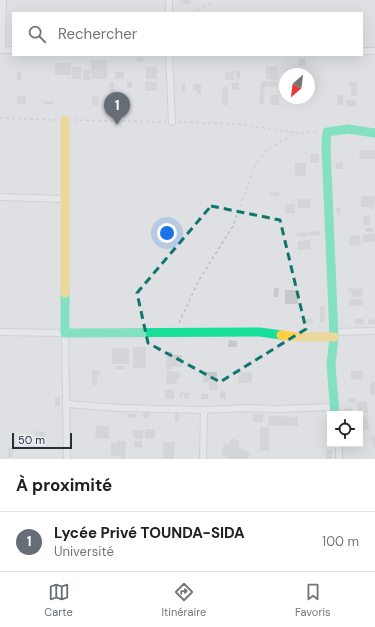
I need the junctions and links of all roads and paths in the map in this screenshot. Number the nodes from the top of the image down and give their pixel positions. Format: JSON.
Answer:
{"nodes":[{"id":1,"x":3,"y":0,"type":"edge"},
{"id":2,"x":169,"y":0,"type":"edge"},
{"id":3,"x":212,"y":0,"type":"edge"},
{"id":4,"x":169,"y":12,"type":"edge"},
{"id":5,"x":195,"y":12,"type":"edge"},
{"id":6,"x":1,"y":50,"type":"edge"},
{"id":7,"x":12,"y":50,"type":"edge"},
{"id":8,"x":363,"y":51,"type":"edge"},
{"id":9,"x":375,"y":51,"type":"edge"},
{"id":10,"x":169,"y":56,"type":"edge"},
{"id":11,"x":0,"y":118,"type":"edge"},
{"id":12,"x":65,"y":120,"type":"junction"},
{"id":13,"x":172,"y":122,"type":"junction"},
{"id":14,"x":327,"y":132,"type":"junction"},
{"id":15,"x":298,"y":133,"type":"junction"},
{"id":16,"x":375,"y":133,"type":"edge"},
{"id":17,"x":0,"y":198,"type":"edge"},
{"id":18,"x":65,"y":199,"type":"junction"},
{"id":19,"x":375,"y":331,"type":"edge"},
{"id":20,"x":0,"y":332,"type":"edge"},
{"id":21,"x":65,"y":332,"type":"junction"},
{"id":22,"x":175,"y":332,"type":"junction"},
{"id":23,"x":334,"y":335,"type":"junction"},
{"id":24,"x":67,"y":404,"type":"junction"},
{"id":25,"x":204,"y":410,"type":"junction"},
{"id":26,"x":334,"y":411,"type":"edge"},
{"id":27,"x":339,"y":447,"type":"edge"},
{"id":28,"x":67,"y":459,"type":"edge"},
{"id":29,"x":203,"y":459,"type":"edge"},
{"id":30,"x":339,"y":459,"type":"edge"}],
"edges":[{"from":1,"to":6,"type":"street"},
{"from":2,"to":4,"type":"street"},
{"from":3,"to":5,"type":"path"},
{"from":6,"to":7,"type":"street"},
{"from":8,"to":9,"type":"street"},
{"from":10,"to":13,"type":"street"},
{"from":11,"to":12,"type":"path"},
{"from":12,"to":13,"type":"path"},
{"from":12,"to":18,"type":"street"},
{"from":13,"to":15,"type":"path"},
{"from":14,"to":15,"type":"path"},
{"from":14,"to":16,"type":"street"},
{"from":14,"to":23,"type":"street"},
{"from":15,"to":22,"type":"path"},
{"from":17,"to":18,"type":"street"},
{"from":18,"to":21,"type":"street"},
{"from":19,"to":23,"type":"street"},
{"from":20,"to":21,"type":"street"},
{"from":21,"to":22,"type":"street"},
{"from":21,"to":24,"type":"street"},
{"from":22,"to":23,"type":"street"},
{"from":23,"to":26,"type":"street"},
{"from":24,"to":25,"type":"street"},
{"from":24,"to":28,"type":"street"},
{"from":25,"to":26,"type":"street"},
{"from":25,"to":29,"type":"street"},
{"from":27,"to":30,"type":"street"}]}
